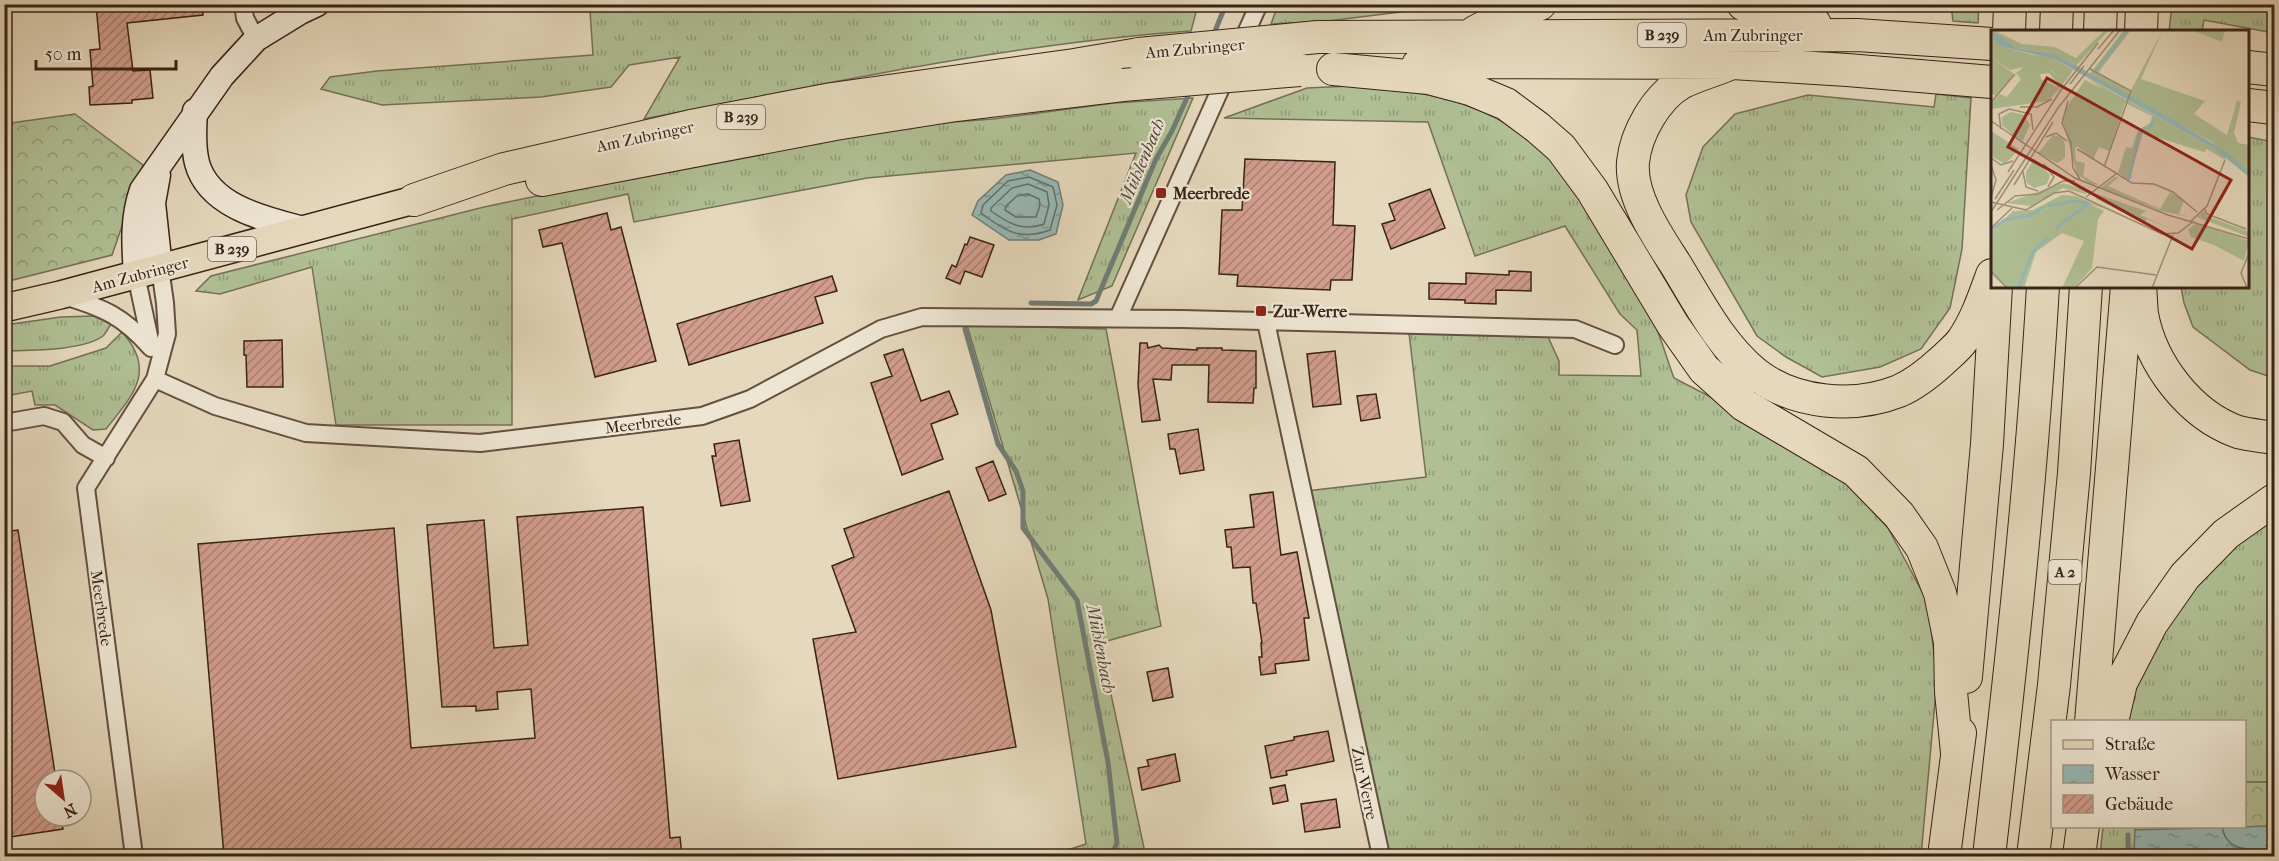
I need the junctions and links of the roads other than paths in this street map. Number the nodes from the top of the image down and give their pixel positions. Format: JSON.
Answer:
{"nodes":[{"id":1,"x":243,"y":4,"type":"edge"},
{"id":2,"x":317,"y":4,"type":"edge"},
{"id":3,"x":1258,"y":4,"type":"edge"},
{"id":4,"x":1540,"y":4,"type":"edge"},
{"id":5,"x":1743,"y":4,"type":"edge"},
{"id":6,"x":2010,"y":4,"type":"edge"},
{"id":7,"x":2057,"y":4,"type":"edge"},
{"id":8,"x":2101,"y":4,"type":"edge"},
{"id":9,"x":2142,"y":4,"type":"edge"},
{"id":10,"x":2009,"y":30,"type":"edge"},
{"id":11,"x":2056,"y":30,"type":"edge"},
{"id":12,"x":2100,"y":30,"type":"edge"},
{"id":13,"x":2141,"y":30,"type":"edge"},
{"id":14,"x":1857,"y":35,"type":"junction"},
{"id":15,"x":1467,"y":36,"type":"junction"},
{"id":16,"x":256,"y":39,"type":"junction"},
{"id":17,"x":1984,"y":43,"type":"edge"},
{"id":18,"x":1732,"y":63,"type":"junction"},
{"id":19,"x":2249,"y":67,"type":"edge"},
{"id":20,"x":1333,"y":69,"type":"junction"},
{"id":21,"x":2274,"y":70,"type":"edge"},
{"id":22,"x":1983,"y":81,"type":"edge"},
{"id":23,"x":2249,"y":105,"type":"edge"},
{"id":24,"x":2274,"y":108,"type":"edge"},
{"id":25,"x":195,"y":111,"type":"junction"},
{"id":26,"x":414,"y":200,"type":"junction"},
{"id":27,"x":303,"y":229,"type":"junction"},
{"id":28,"x":148,"y":272,"type":"junction"},
{"id":29,"x":1991,"y":278,"type":"edge"},
{"id":30,"x":1996,"y":288,"type":"edge"},
{"id":31,"x":2043,"y":288,"type":"edge"},
{"id":32,"x":2086,"y":288,"type":"edge"},
{"id":33,"x":2127,"y":288,"type":"edge"},
{"id":34,"x":2140,"y":288,"type":"edge"},
{"id":35,"x":60,"y":295,"type":"junction"},
{"id":36,"x":4,"y":308,"type":"edge"},
{"id":37,"x":1118,"y":318,"type":"junction"},
{"id":38,"x":1266,"y":322,"type":"junction"},
{"id":39,"x":1615,"y":345,"type":"dead end"},
{"id":40,"x":151,"y":348,"type":"junction"},
{"id":41,"x":157,"y":372,"type":"junction"},
{"id":42,"x":4,"y":423,"type":"edge"},
{"id":43,"x":2274,"y":438,"type":"edge"},
{"id":44,"x":106,"y":458,"type":"junction"},
{"id":45,"x":2274,"y":500,"type":"edge"},
{"id":46,"x":2091,"y":720,"type":"edge"},
{"id":47,"x":2112,"y":720,"type":"edge"},
{"id":48,"x":1958,"y":753,"type":"junction"},
{"id":49,"x":2083,"y":828,"type":"edge"},
{"id":50,"x":134,"y":856,"type":"edge"},
{"id":51,"x":1381,"y":856,"type":"edge"},
{"id":52,"x":1944,"y":856,"type":"edge"},
{"id":53,"x":1989,"y":856,"type":"edge"},
{"id":54,"x":2033,"y":856,"type":"edge"},
{"id":55,"x":2079,"y":856,"type":"edge"}],
"edges":[{"from":1,"to":16,"type":"street"},
{"from":2,"to":16,"type":"main road"},
{"from":3,"to":37,"type":"street"},
{"from":4,"to":15,"type":"highway"},
{"from":5,"to":14,"type":"highway"},
{"from":6,"to":10,"type":"highway"},
{"from":7,"to":11,"type":"highway"},
{"from":8,"to":12,"type":"highway"},
{"from":9,"to":13,"type":"highway"},
{"from":14,"to":15,"type":"highway","name":"Am Zubringer","number":"B 239"},
{"from":14,"to":17,"type":"highway","name":"Am Zubringer","number":"B 239"},
{"from":15,"to":26,"type":"highway","name":"Am Zubringer","number":"B 239","bridge":true},
{"from":16,"to":25,"type":"main road"},
{"from":18,"to":20,"type":"highway","name":"Am Zubringer","number":"B 239"},
{"from":18,"to":22,"type":"highway","name":"Am Zubringer","number":"B 239"},
{"from":18,"to":29,"type":"highway"},
{"from":19,"to":21,"type":"highway"},
{"from":20,"to":26,"type":"highway","name":"Am Zubringer","number":"B 239","bridge":true},
{"from":20,"to":48,"type":"highway"},
{"from":23,"to":24,"type":"highway"},
{"from":25,"to":27,"type":"main road"},
{"from":25,"to":28,"type":"main road"},
{"from":26,"to":27,"type":"main road","name":"Am Zubringer","number":"B 239"},
{"from":27,"to":28,"type":"main road","name":"Am Zubringer","number":"B 239"},
{"from":28,"to":35,"type":"main road","name":"Am Zubringer","number":"B 239"},
{"from":28,"to":40,"type":"street"},
{"from":28,"to":41,"type":"street","name":"Meerbrede"},
{"from":30,"to":48,"type":"highway"},
{"from":31,"to":53,"type":"highway"},
{"from":32,"to":54,"type":"highway","number":"A 2"},
{"from":33,"to":46,"type":"highway"},
{"from":34,"to":43,"type":"highway"},
{"from":35,"to":36,"type":"main road","name":"Am Zubringer","number":"B 239"},
{"from":35,"to":40,"type":"street"},
{"from":37,"to":38,"type":"street","name":"Meerbrede"},
{"from":37,"to":41,"type":"street","name":"Meerbrede"},
{"from":38,"to":39,"type":"street","name":"Meerbrede"},
{"from":38,"to":51,"type":"street","name":"Zur Werre"},
{"from":40,"to":41,"type":"street"},
{"from":41,"to":44,"type":"street","name":"Meerbrede"},
{"from":42,"to":44,"type":"street"},
{"from":44,"to":50,"type":"street","name":"Meerbrede"},
{"from":45,"to":47,"type":"highway"},
{"from":48,"to":52,"type":"highway"},
{"from":49,"to":55,"type":"highway"}]}
